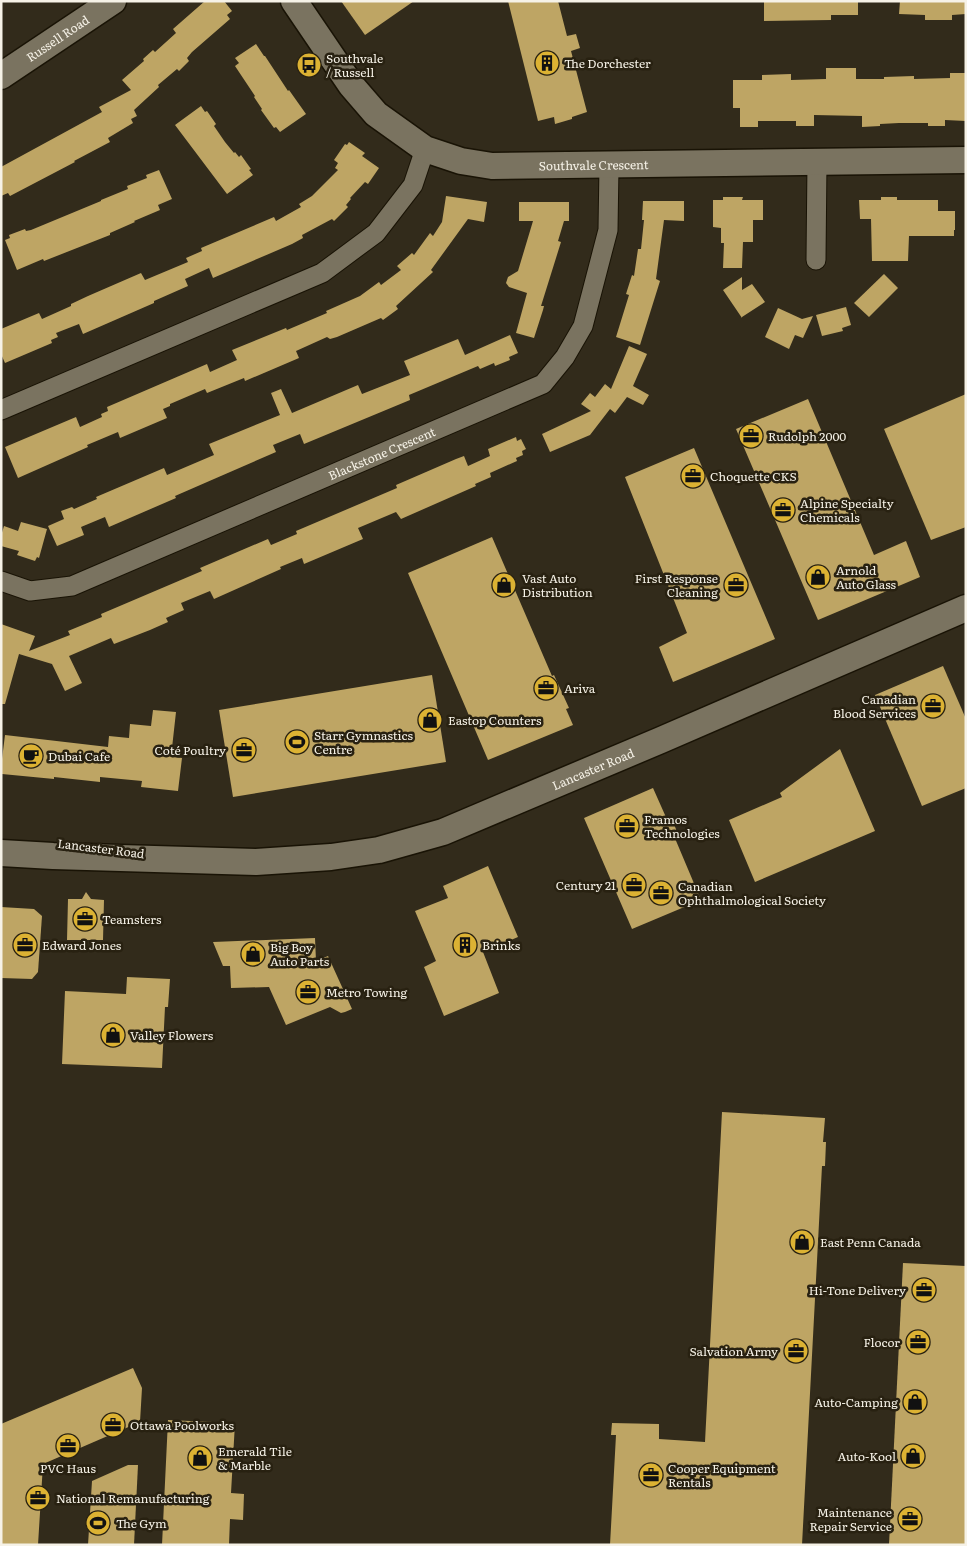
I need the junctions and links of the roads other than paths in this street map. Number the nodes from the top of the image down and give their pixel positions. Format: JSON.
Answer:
{"nodes":[{"id":1,"x":113,"y":1,"type":"edge"},
{"id":2,"x":294,"y":1,"type":"edge"},
{"id":3,"x":1,"y":76,"type":"edge"},
{"id":4,"x":425,"y":149,"type":"junction"},
{"id":5,"x":966,"y":160,"type":"edge"},
{"id":6,"x":817,"y":162,"type":"junction"},
{"id":7,"x":609,"y":166,"type":"junction"},
{"id":8,"x":816,"y":260,"type":"dead end"},
{"id":9,"x":1,"y":410,"type":"edge"},
{"id":10,"x":1,"y":581,"type":"edge"},
{"id":11,"x":966,"y":608,"type":"edge"},
{"id":12,"x":1,"y":836,"type":"edge"},
{"id":13,"x":53,"y":849,"type":"junction"},
{"id":14,"x":1,"y":853,"type":"edge"}],
"edges":[{"from":1,"to":3,"type":"street","name":"Russell Road"},
{"from":2,"to":4,"type":"street","name":"Southvale Crescent"},
{"from":4,"to":7,"type":"street","name":"Southvale Crescent"},
{"from":4,"to":9,"type":"street"},
{"from":5,"to":6,"type":"street","name":"Southvale Crescent"},
{"from":6,"to":7,"type":"street","name":"Southvale Crescent"},
{"from":6,"to":8,"type":"street"},
{"from":7,"to":10,"type":"street","name":"Blackstone Crescent"},
{"from":11,"to":13,"type":"street","name":"Lancaster Road"},
{"from":12,"to":13,"type":"street","name":"Lancaster Road"},
{"from":13,"to":14,"type":"street","name":"Lancaster Road"}]}
